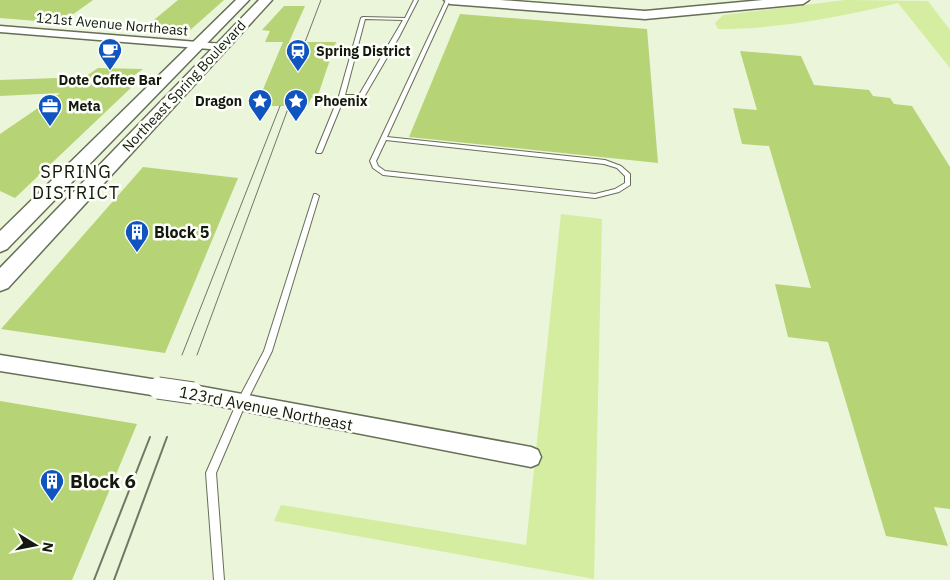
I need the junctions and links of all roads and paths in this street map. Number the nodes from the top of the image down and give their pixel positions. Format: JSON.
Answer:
{"nodes":[{"id":1,"x":243,"y":0,"type":"edge"},
{"id":2,"x":266,"y":0,"type":"edge"},
{"id":3,"x":416,"y":0,"type":"edge"},
{"id":4,"x":449,"y":0,"type":"edge"},
{"id":5,"x":803,"y":0,"type":"edge"},
{"id":6,"x":753,"y":3,"type":"edge"},
{"id":7,"x":406,"y":19,"type":"junction"},
{"id":8,"x":0,"y":28,"type":"edge"},
{"id":9,"x":198,"y":45,"type":"junction"},
{"id":10,"x":222,"y":47,"type":"junction"},
{"id":11,"x":342,"y":96,"type":"junction"},
{"id":12,"x":384,"y":138,"type":"junction"},
{"id":13,"x":318,"y":152,"type":"dead end"},
{"id":14,"x":316,"y":196,"type":"dead end"},
{"id":15,"x":0,"y":244,"type":"edge"},
{"id":16,"x":0,"y":282,"type":"edge"},
{"id":17,"x":0,"y":363,"type":"edge"},
{"id":18,"x":241,"y":403,"type":"junction"},
{"id":19,"x":531,"y":457,"type":"dead end"},
{"id":20,"x":218,"y":580,"type":"edge"}],
"edges":[{"from":1,"to":9,"type":"street","name":"Northeast Spring Boulevard"},
{"from":2,"to":10,"type":"street","name":"Northeast Spring Boulevard"},
{"from":3,"to":7,"type":"lane"},
{"from":4,"to":6,"type":"street"},
{"from":4,"to":12,"type":"lane"},
{"from":5,"to":6,"type":"street"},
{"from":7,"to":11,"type":"lane"},
{"from":7,"to":11,"type":"lane"},
{"from":8,"to":9,"type":"street","name":"121st Avenue Northeast"},
{"from":9,"to":10,"type":"street","name":"121st Avenue Northeast"},
{"from":9,"to":15,"type":"street","name":"Northeast Spring Boulevard"},
{"from":10,"to":16,"type":"street","name":"Northeast Spring Boulevard"},
{"from":11,"to":13,"type":"lane"},
{"from":12,"to":12,"type":"lane"},
{"from":14,"to":18,"type":"lane"},
{"from":17,"to":18,"type":"street","name":"123rd Avenue Northeast","bridge":true},
{"from":18,"to":19,"type":"street","name":"123rd Avenue Northeast"},
{"from":18,"to":20,"type":"lane"}]}
